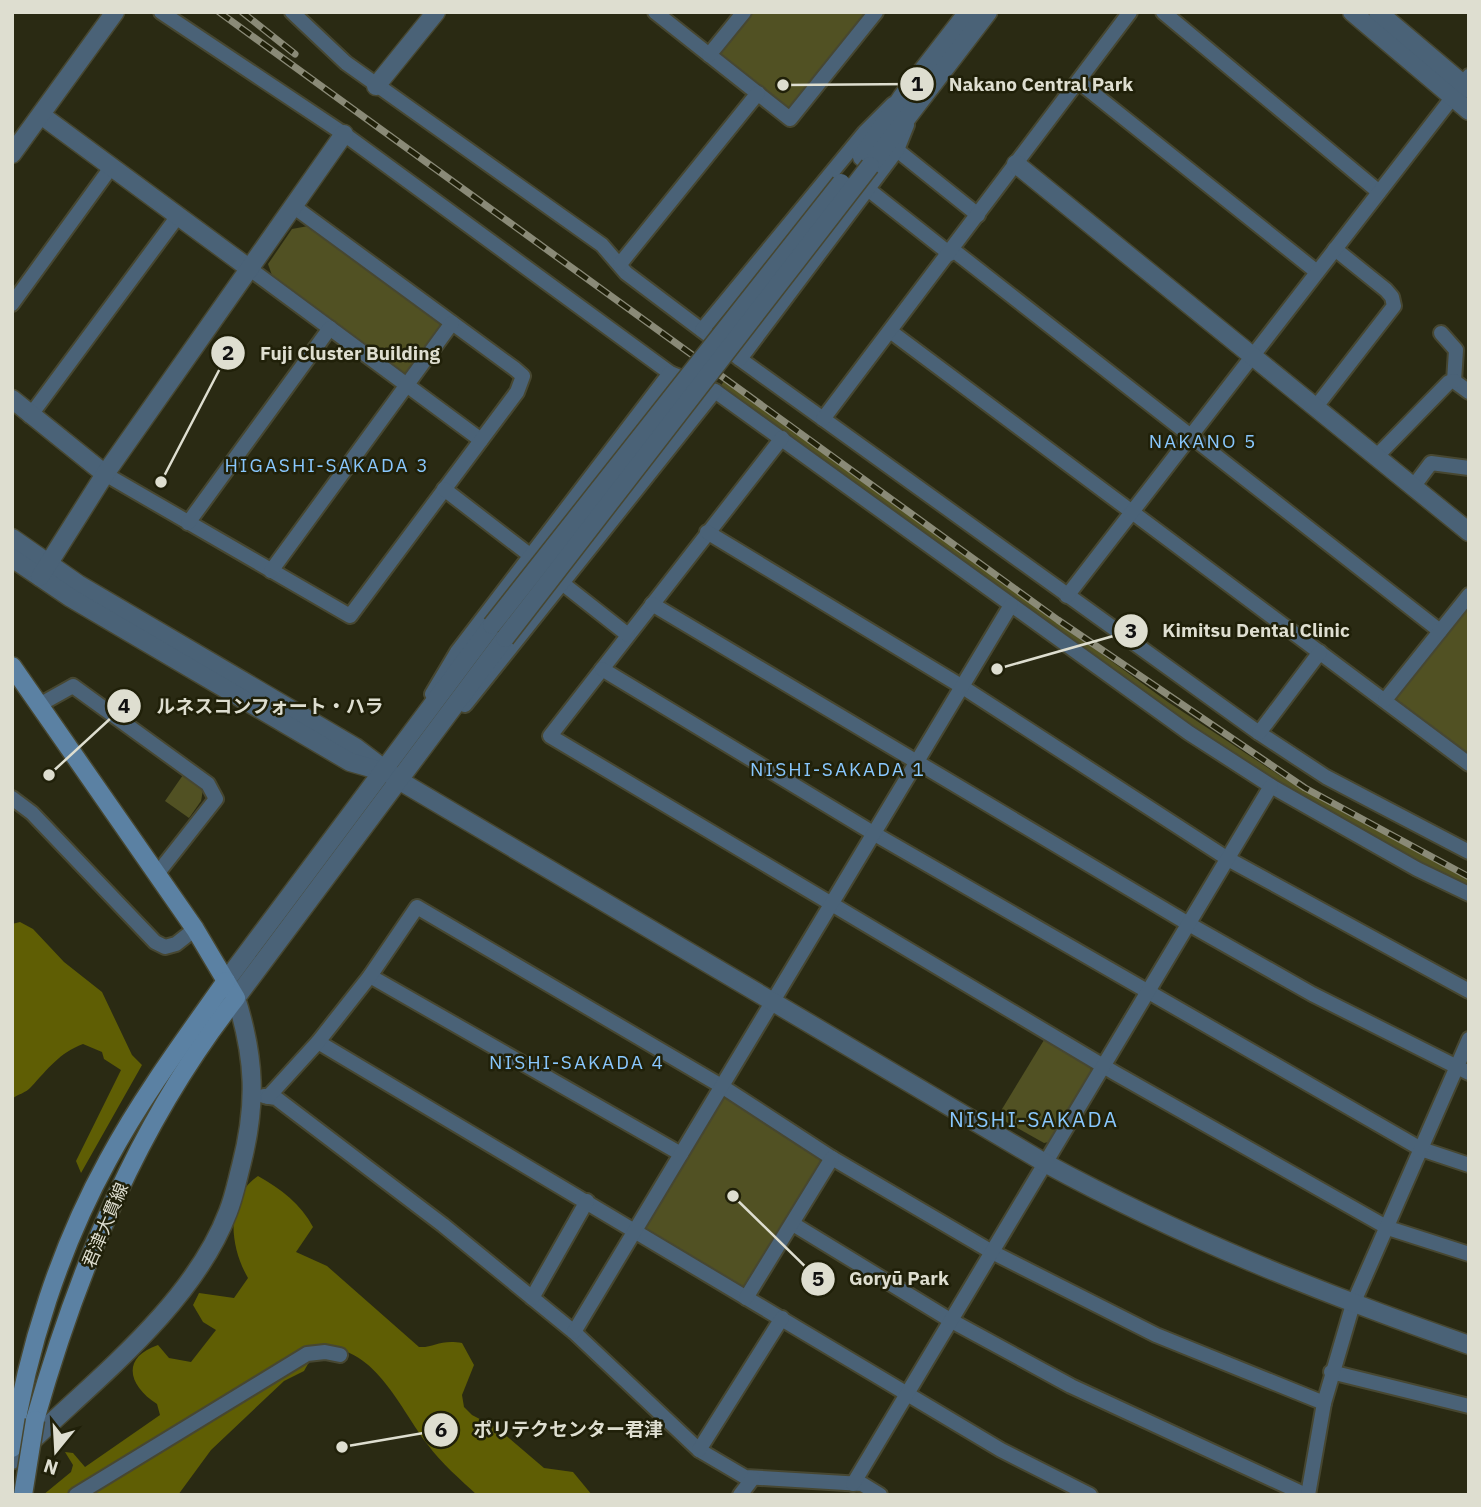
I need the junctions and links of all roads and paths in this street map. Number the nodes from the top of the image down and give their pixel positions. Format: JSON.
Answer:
{"nodes":[{"id":1,"x":114,"y":12,"type":"edge"},
{"id":2,"x":161,"y":12,"type":"edge"},
{"id":3,"x":292,"y":12,"type":"edge"},
{"id":4,"x":436,"y":12,"type":"edge"},
{"id":5,"x":654,"y":12,"type":"edge"},
{"id":6,"x":744,"y":12,"type":"edge"},
{"id":7,"x":876,"y":12,"type":"edge"},
{"id":8,"x":968,"y":12,"type":"edge"},
{"id":9,"x":988,"y":12,"type":"edge"},
{"id":10,"x":1130,"y":12,"type":"edge"},
{"id":11,"x":1163,"y":12,"type":"edge"},
{"id":12,"x":1352,"y":12,"type":"edge"},
{"id":13,"x":1378,"y":12,"type":"edge"},
{"id":14,"x":709,"y":55,"type":"junction"},
{"id":15,"x":1079,"y":82,"type":"junction"},
{"id":16,"x":376,"y":86,"type":"junction"},
{"id":17,"x":1464,"y":87,"type":"edge"},
{"id":18,"x":758,"y":93,"type":"junction"},
{"id":19,"x":907,"y":104,"type":"junction"},
{"id":20,"x":1469,"y":111,"type":"edge"},
{"id":21,"x":41,"y":115,"type":"junction"},
{"id":22,"x":344,"y":134,"type":"junction"},
{"id":23,"x":897,"y":150,"type":"junction"},
{"id":24,"x":12,"y":154,"type":"edge"},
{"id":25,"x":866,"y":161,"type":"junction"},
{"id":26,"x":1016,"y":164,"type":"junction"},
{"id":27,"x":112,"y":166,"type":"junction"},
{"id":28,"x":869,"y":190,"type":"junction"},
{"id":29,"x":1378,"y":192,"type":"junction"},
{"id":30,"x":293,"y":206,"type":"junction"},
{"id":31,"x":978,"y":215,"type":"junction"},
{"id":32,"x":178,"y":216,"type":"junction"},
{"id":33,"x":1335,"y":249,"type":"junction"},
{"id":34,"x":951,"y":252,"type":"junction"},
{"id":35,"x":620,"y":264,"type":"junction"},
{"id":36,"x":250,"y":269,"type":"junction"},
{"id":37,"x":1317,"y":272,"type":"junction"},
{"id":38,"x":12,"y":304,"type":"edge"},
{"id":39,"x":452,"y":323,"type":"junction"},
{"id":40,"x":330,"y":328,"type":"junction"},
{"id":41,"x":702,"y":330,"type":"junction"},
{"id":42,"x":890,"y":331,"type":"junction"},
{"id":43,"x":1441,"y":333,"type":"dead end"},
{"id":44,"x":1252,"y":356,"type":"junction"},
{"id":45,"x":740,"y":359,"type":"junction"},
{"id":46,"x":670,"y":373,"type":"junction"},
{"id":47,"x":1454,"y":381,"type":"junction"},
{"id":48,"x":407,"y":386,"type":"junction"},
{"id":49,"x":715,"y":391,"type":"junction"},
{"id":50,"x":1469,"y":392,"type":"edge"},
{"id":51,"x":12,"y":399,"type":"edge"},
{"id":52,"x":1315,"y":408,"type":"junction"},
{"id":53,"x":30,"y":416,"type":"junction"},
{"id":54,"x":823,"y":419,"type":"junction"},
{"id":55,"x":1190,"y":434,"type":"junction"},
{"id":56,"x":782,"y":438,"type":"junction"},
{"id":57,"x":481,"y":440,"type":"junction"},
{"id":58,"x":1376,"y":457,"type":"junction"},
{"id":59,"x":1469,"y":468,"type":"edge"},
{"id":60,"x":105,"y":474,"type":"junction"},
{"id":61,"x":1413,"y":487,"type":"junction"},
{"id":62,"x":444,"y":489,"type":"junction"},
{"id":63,"x":1131,"y":512,"type":"junction"},
{"id":64,"x":188,"y":523,"type":"junction"},
{"id":65,"x":708,"y":532,"type":"junction"},
{"id":66,"x":1469,"y":532,"type":"edge"},
{"id":67,"x":12,"y":538,"type":"edge"},
{"id":68,"x":531,"y":556,"type":"junction"},
{"id":69,"x":12,"y":558,"type":"edge"},
{"id":70,"x":44,"y":570,"type":"junction"},
{"id":71,"x":271,"y":571,"type":"junction"},
{"id":72,"x":562,"y":583,"type":"junction"},
{"id":73,"x":1469,"y":595,"type":"edge"},
{"id":74,"x":1067,"y":596,"type":"junction"},
{"id":75,"x":652,"y":604,"type":"junction"},
{"id":76,"x":1011,"y":605,"type":"junction"},
{"id":77,"x":1440,"y":631,"type":"junction"},
{"id":78,"x":628,"y":635,"type":"junction"},
{"id":79,"x":1320,"y":652,"type":"junction"},
{"id":80,"x":12,"y":666,"type":"edge"},
{"id":81,"x":602,"y":669,"type":"junction"},
{"id":82,"x":961,"y":686,"type":"junction"},
{"id":83,"x":1385,"y":700,"type":"junction"},
{"id":84,"x":39,"y":705,"type":"junction"},
{"id":85,"x":1259,"y":733,"type":"junction"},
{"id":86,"x":421,"y":737,"type":"junction"},
{"id":87,"x":915,"y":762,"type":"junction"},
{"id":88,"x":1469,"y":764,"type":"edge"},
{"id":89,"x":392,"y":777,"type":"junction"},
{"id":90,"x":1271,"y":786,"type":"junction"},
{"id":91,"x":12,"y":798,"type":"edge"},
{"id":92,"x":873,"y":833,"type":"junction"},
{"id":93,"x":1469,"y":852,"type":"edge"},
{"id":94,"x":1228,"y":859,"type":"junction"},
{"id":95,"x":157,"y":874,"type":"junction"},
{"id":96,"x":1469,"y":894,"type":"edge"},
{"id":97,"x":831,"y":904,"type":"junction"},
{"id":98,"x":1187,"y":923,"type":"junction"},
{"id":99,"x":195,"y":929,"type":"junction"},
{"id":100,"x":370,"y":976,"type":"junction"},
{"id":101,"x":226,"y":981,"type":"junction"},
{"id":102,"x":1149,"y":991,"type":"junction"},
{"id":103,"x":1469,"y":992,"type":"edge"},
{"id":104,"x":236,"y":998,"type":"junction"},
{"id":105,"x":772,"y":1001,"type":"junction"},
{"id":106,"x":1469,"y":1039,"type":"edge"},
{"id":107,"x":318,"y":1042,"type":"junction"},
{"id":108,"x":1102,"y":1066,"type":"junction"},
{"id":109,"x":1462,"y":1071,"type":"edge"},
{"id":110,"x":723,"y":1087,"type":"junction"},
{"id":111,"x":260,"y":1095,"type":"junction"},
{"id":112,"x":1421,"y":1149,"type":"junction"},
{"id":113,"x":681,"y":1154,"type":"junction"},
{"id":114,"x":832,"y":1158,"type":"junction"},
{"id":115,"x":1045,"y":1163,"type":"junction"},
{"id":116,"x":1469,"y":1165,"type":"edge"},
{"id":117,"x":587,"y":1201,"type":"junction"},
{"id":118,"x":793,"y":1224,"type":"junction"},
{"id":119,"x":1388,"y":1228,"type":"junction"},
{"id":120,"x":635,"y":1231,"type":"junction"},
{"id":121,"x":992,"y":1252,"type":"junction"},
{"id":122,"x":1469,"y":1254,"type":"edge"},
{"id":123,"x":532,"y":1298,"type":"junction"},
{"id":124,"x":747,"y":1298,"type":"junction"},
{"id":125,"x":1353,"y":1304,"type":"junction"},
{"id":126,"x":782,"y":1318,"type":"junction"},
{"id":127,"x":950,"y":1320,"type":"junction"},
{"id":128,"x":574,"y":1332,"type":"junction"},
{"id":129,"x":1469,"y":1345,"type":"edge"},
{"id":130,"x":341,"y":1355,"type":"dead end"},
{"id":131,"x":1331,"y":1372,"type":"junction"},
{"id":132,"x":907,"y":1392,"type":"junction"},
{"id":133,"x":1324,"y":1403,"type":"junction"},
{"id":134,"x":1469,"y":1406,"type":"edge"},
{"id":135,"x":13,"y":1442,"type":"edge"},
{"id":136,"x":699,"y":1450,"type":"junction"},
{"id":137,"x":12,"y":1460,"type":"edge"},
{"id":138,"x":753,"y":1478,"type":"junction"},
{"id":139,"x":853,"y":1484,"type":"junction"},
{"id":140,"x":873,"y":1492,"type":"edge"},
{"id":141,"x":23,"y":1495,"type":"edge"},
{"id":142,"x":76,"y":1495,"type":"edge"},
{"id":143,"x":740,"y":1495,"type":"edge"},
{"id":144,"x":1090,"y":1495,"type":"edge"},
{"id":145,"x":1307,"y":1495,"type":"edge"}],
"edges":[{"from":1,"to":21,"type":"street"},
{"from":2,"to":22,"type":"street"},
{"from":3,"to":16,"type":"street"},
{"from":4,"to":16,"type":"street"},
{"from":5,"to":14,"type":"street"},
{"from":6,"to":14,"type":"street"},
{"from":7,"to":18,"type":"street"},
{"from":8,"to":19,"type":"street"},
{"from":9,"to":19,"type":"street"},
{"from":10,"to":15,"type":"street"},
{"from":11,"to":29,"type":"street"},
{"from":12,"to":17,"type":"street"},
{"from":13,"to":17,"type":"street"},
{"from":14,"to":18,"type":"street"},
{"from":15,"to":26,"type":"street"},
{"from":15,"to":37,"type":"street"},
{"from":16,"to":35,"type":"street"},
{"from":17,"to":20,"type":"street"},
{"from":17,"to":29,"type":"street"},
{"from":18,"to":35,"type":"street"},
{"from":19,"to":23,"type":"street"},
{"from":19,"to":25,"type":"street"},
{"from":19,"to":41,"type":"street"},
{"from":21,"to":24,"type":"street"},
{"from":21,"to":27,"type":"street"},
{"from":22,"to":30,"type":"street"},
{"from":22,"to":46,"type":"street"},
{"from":23,"to":28,"type":"street"},
{"from":23,"to":31,"type":"street"},
{"from":25,"to":86,"type":"street","bridge":true},
{"from":25,"to":86,"type":"street","bridge":true},
{"from":26,"to":31,"type":"street"},
{"from":26,"to":44,"type":"street"},
{"from":27,"to":32,"type":"street"},
{"from":27,"to":38,"type":"street"},
{"from":28,"to":34,"type":"street"},
{"from":28,"to":45,"type":"street"},
{"from":29,"to":33,"type":"street"},
{"from":30,"to":36,"type":"street"},
{"from":30,"to":39,"type":"street"},
{"from":31,"to":34,"type":"street"},
{"from":32,"to":36,"type":"street"},
{"from":32,"to":53,"type":"street"},
{"from":33,"to":37,"type":"street"},
{"from":33,"to":52,"type":"street"},
{"from":34,"to":42,"type":"street"},
{"from":34,"to":55,"type":"street"},
{"from":35,"to":41,"type":"street"},
{"from":36,"to":40,"type":"street"},
{"from":36,"to":60,"type":"street"},
{"from":37,"to":44,"type":"street"},
{"from":39,"to":48,"type":"street"},
{"from":39,"to":57,"type":"street"},
{"from":40,"to":48,"type":"street"},
{"from":40,"to":64,"type":"street"},
{"from":41,"to":45,"type":"street"},
{"from":42,"to":54,"type":"street"},
{"from":42,"to":63,"type":"street"},
{"from":43,"to":47,"type":"street"},
{"from":44,"to":52,"type":"street"},
{"from":44,"to":55,"type":"street"},
{"from":45,"to":54,"type":"street"},
{"from":46,"to":49,"type":"street"},
{"from":46,"to":68,"type":"street"},
{"from":47,"to":50,"type":"street"},
{"from":47,"to":58,"type":"street"},
{"from":48,"to":57,"type":"street"},
{"from":48,"to":71,"type":"street"},
{"from":49,"to":56,"type":"street"},
{"from":49,"to":72,"type":"street"},
{"from":51,"to":53,"type":"street"},
{"from":52,"to":58,"type":"street"},
{"from":53,"to":60,"type":"street"},
{"from":54,"to":74,"type":"street"},
{"from":55,"to":63,"type":"street"},
{"from":55,"to":77,"type":"street"},
{"from":56,"to":65,"type":"street"},
{"from":56,"to":76,"type":"street"},
{"from":57,"to":62,"type":"street"},
{"from":58,"to":61,"type":"street"},
{"from":59,"to":61,"type":"street"},
{"from":60,"to":64,"type":"street"},
{"from":60,"to":70,"type":"street"},
{"from":61,"to":66,"type":"street"},
{"from":62,"to":68,"type":"street"},
{"from":62,"to":71,"type":"street"},
{"from":63,"to":74,"type":"street"},
{"from":63,"to":79,"type":"street"},
{"from":64,"to":71,"type":"street"},
{"from":65,"to":75,"type":"street"},
{"from":65,"to":82,"type":"street"},
{"from":67,"to":70,"type":"street"},
{"from":68,"to":86,"type":"street"},
{"from":69,"to":70,"type":"street"},
{"from":70,"to":89,"type":"street"},
{"from":72,"to":78,"type":"street"},
{"from":72,"to":86,"type":"street"},
{"from":73,"to":77,"type":"street"},
{"from":74,"to":85,"type":"street"},
{"from":75,"to":78,"type":"street"},
{"from":75,"to":87,"type":"street"},
{"from":76,"to":82,"type":"street"},
{"from":76,"to":90,"type":"street"},
{"from":77,"to":83,"type":"street"},
{"from":78,"to":81,"type":"street"},
{"from":79,"to":83,"type":"street"},
{"from":79,"to":85,"type":"street"},
{"from":80,"to":84,"type":"main road"},
{"from":81,"to":92,"type":"street"},
{"from":81,"to":97,"type":"street"},
{"from":82,"to":87,"type":"street"},
{"from":82,"to":94,"type":"street"},
{"from":83,"to":88,"type":"street"},
{"from":84,"to":95,"type":"main road"},
{"from":84,"to":95,"type":"street"},
{"from":85,"to":93,"type":"street"},
{"from":86,"to":89,"type":"street"},
{"from":87,"to":92,"type":"street"},
{"from":87,"to":98,"type":"street"},
{"from":89,"to":101,"type":"street"},
{"from":89,"to":104,"type":"street"},
{"from":89,"to":105,"type":"street"},
{"from":90,"to":94,"type":"street"},
{"from":90,"to":96,"type":"street"},
{"from":91,"to":99,"type":"street"},
{"from":92,"to":97,"type":"street"},
{"from":92,"to":102,"type":"street"},
{"from":94,"to":98,"type":"street"},
{"from":94,"to":103,"type":"street"},
{"from":95,"to":99,"type":"main road"},
{"from":97,"to":105,"type":"street"},
{"from":97,"to":108,"type":"street"},
{"from":98,"to":102,"type":"street"},
{"from":98,"to":109,"type":"street"},
{"from":99,"to":101,"type":"main road"},
{"from":100,"to":107,"type":"street"},
{"from":100,"to":110,"type":"street"},
{"from":100,"to":113,"type":"street"},
{"from":101,"to":104,"type":"main road"},
{"from":101,"to":135,"type":"main road","name":"君津大貫線"},
{"from":102,"to":108,"type":"street"},
{"from":102,"to":112,"type":"street"},
{"from":104,"to":111,"type":"street"},
{"from":104,"to":141,"type":"main road","name":"君津大貫線","bridge":true},
{"from":105,"to":110,"type":"street"},
{"from":105,"to":115,"type":"street"},
{"from":106,"to":109,"type":"street"},
{"from":107,"to":111,"type":"street"},
{"from":107,"to":117,"type":"street"},
{"from":108,"to":115,"type":"street"},
{"from":108,"to":119,"type":"street"},
{"from":109,"to":112,"type":"street"},
{"from":110,"to":113,"type":"street"},
{"from":110,"to":114,"type":"street"},
{"from":111,"to":123,"type":"street"},
{"from":111,"to":137,"type":"street"},
{"from":112,"to":116,"type":"street"},
{"from":112,"to":119,"type":"street"},
{"from":113,"to":120,"type":"street"},
{"from":114,"to":118,"type":"street"},
{"from":114,"to":121,"type":"street"},
{"from":115,"to":121,"type":"street"},
{"from":115,"to":125,"type":"street"},
{"from":117,"to":120,"type":"street"},
{"from":117,"to":123,"type":"street"},
{"from":118,"to":124,"type":"street"},
{"from":118,"to":127,"type":"street"},
{"from":119,"to":122,"type":"street"},
{"from":119,"to":125,"type":"street"},
{"from":120,"to":124,"type":"street"},
{"from":120,"to":128,"type":"street"},
{"from":121,"to":127,"type":"street"},
{"from":121,"to":133,"type":"street"},
{"from":123,"to":128,"type":"street"},
{"from":124,"to":126,"type":"street"},
{"from":125,"to":129,"type":"street"},
{"from":125,"to":131,"type":"street"},
{"from":126,"to":132,"type":"street"},
{"from":126,"to":136,"type":"street"},
{"from":127,"to":132,"type":"street"},
{"from":127,"to":145,"type":"street"},
{"from":128,"to":136,"type":"street"},
{"from":130,"to":142,"type":"street"},
{"from":131,"to":133,"type":"street"},
{"from":131,"to":134,"type":"street"},
{"from":132,"to":139,"type":"street"},
{"from":132,"to":144,"type":"street"},
{"from":133,"to":145,"type":"street"},
{"from":136,"to":138,"type":"street"},
{"from":138,"to":139,"type":"street"},
{"from":138,"to":143,"type":"street"},
{"from":139,"to":140,"type":"street"}]}
